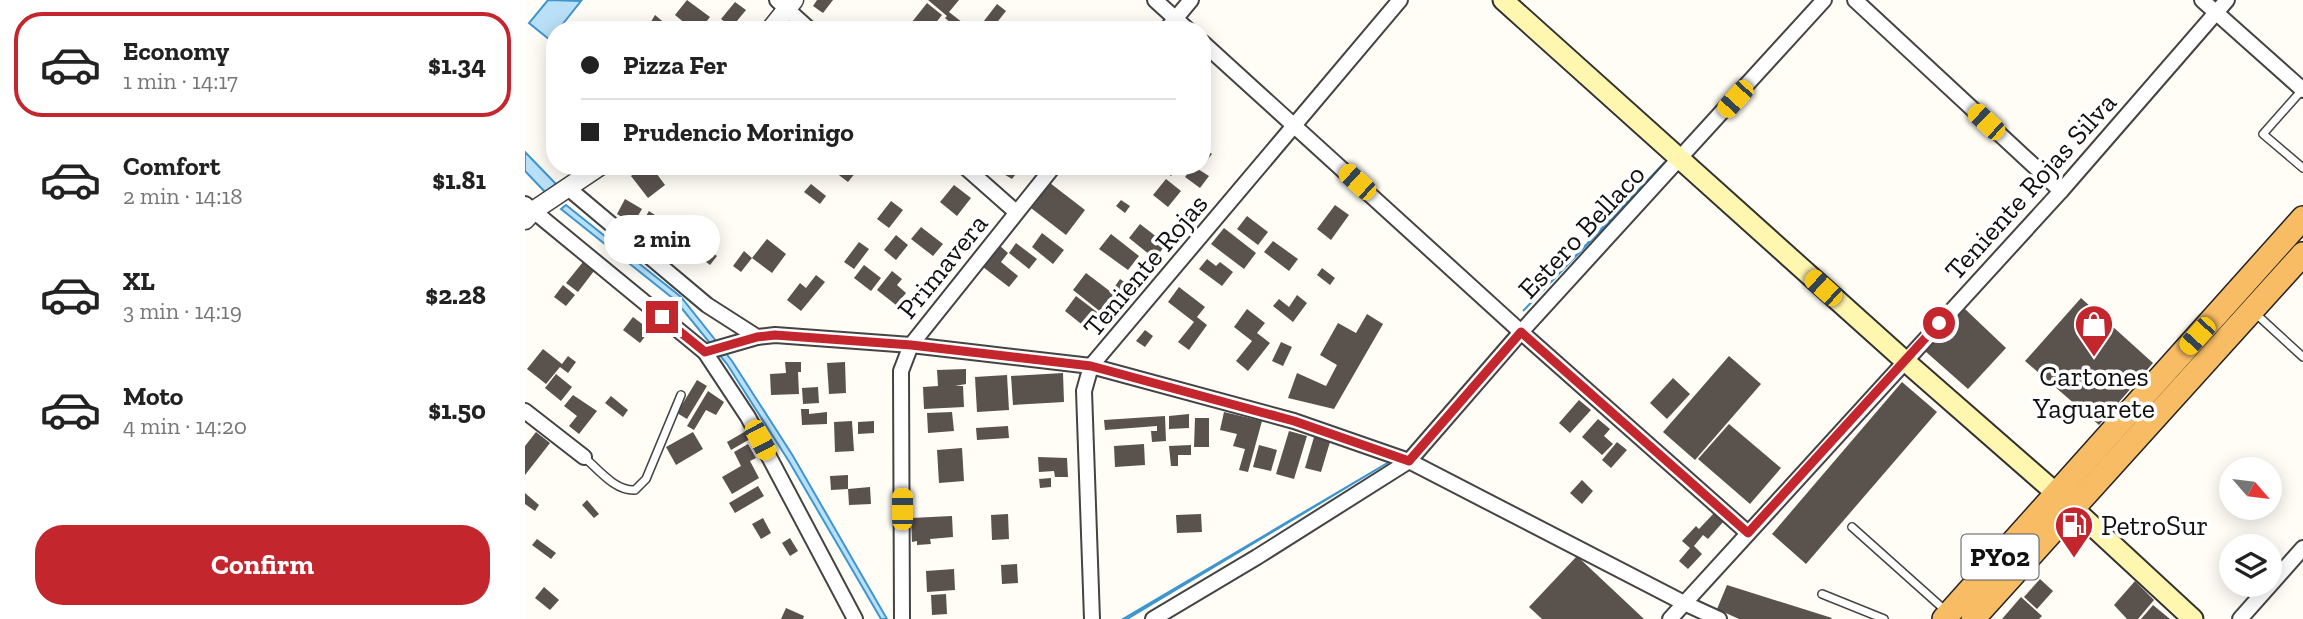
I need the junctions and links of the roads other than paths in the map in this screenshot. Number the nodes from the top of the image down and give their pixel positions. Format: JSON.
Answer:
{"nodes":[{"id":1,"x":1155,"y":0,"type":"edge"},
{"id":2,"x":1191,"y":0,"type":"edge"},
{"id":3,"x":1400,"y":0,"type":"edge"},
{"id":4,"x":1503,"y":0,"type":"edge"},
{"id":5,"x":1824,"y":0,"type":"edge"},
{"id":6,"x":1855,"y":0,"type":"edge"},
{"id":7,"x":2203,"y":0,"type":"edge"},
{"id":8,"x":2227,"y":0,"type":"edge"},
{"id":9,"x":786,"y":3,"type":"edge"},
{"id":10,"x":2216,"y":12,"type":"junction"},
{"id":11,"x":775,"y":21,"type":"edge"},
{"id":12,"x":802,"y":21,"type":"edge"},
{"id":13,"x":1169,"y":21,"type":"edge"},
{"id":14,"x":1174,"y":21,"type":"edge"},
{"id":15,"x":1211,"y":51,"type":"edge"},
{"id":16,"x":2303,"y":90,"type":"edge"},
{"id":17,"x":1296,"y":126,"type":"junction"},
{"id":18,"x":1682,"y":158,"type":"junction"},
{"id":19,"x":2303,"y":168,"type":"edge"},
{"id":20,"x":587,"y":175,"type":"edge"},
{"id":21,"x":974,"y":175,"type":"edge"},
{"id":22,"x":1047,"y":175,"type":"edge"},
{"id":23,"x":568,"y":188,"type":"junction"},
{"id":24,"x":2061,"y":191,"type":"junction"},
{"id":25,"x":528,"y":212,"type":"edge"},
{"id":26,"x":1016,"y":212,"type":"junction"},
{"id":27,"x":2303,"y":218,"type":"edge"},
{"id":28,"x":2303,"y":254,"type":"edge"},
{"id":29,"x":2252,"y":310,"type":"junction"},
{"id":30,"x":1521,"y":332,"type":"junction"},
{"id":31,"x":757,"y":337,"type":"junction"},
{"id":32,"x":911,"y":345,"type":"junction"},
{"id":33,"x":709,"y":351,"type":"junction"},
{"id":34,"x":2303,"y":356,"type":"edge"},
{"id":35,"x":1905,"y":361,"type":"junction"},
{"id":36,"x":1091,"y":366,"type":"junction"},
{"id":37,"x":681,"y":395,"type":"dead end"},
{"id":38,"x":525,"y":411,"type":"edge"},
{"id":39,"x":584,"y":457,"type":"joint"},
{"id":40,"x":1409,"y":461,"type":"junction"},
{"id":41,"x":2064,"y":501,"type":"junction"},
{"id":42,"x":1852,"y":527,"type":"dead end"},
{"id":43,"x":1748,"y":533,"type":"junction"},
{"id":44,"x":2303,"y":548,"type":"edge"},
{"id":45,"x":1822,"y":594,"type":"dead end"},
{"id":46,"x":1684,"y":603,"type":"junction"},
{"id":47,"x":1947,"y":616,"type":"edge"},
{"id":48,"x":855,"y":619,"type":"edge"},
{"id":49,"x":902,"y":619,"type":"edge"},
{"id":50,"x":1093,"y":619,"type":"edge"},
{"id":51,"x":1153,"y":619,"type":"edge"},
{"id":52,"x":1670,"y":619,"type":"edge"},
{"id":53,"x":1719,"y":619,"type":"edge"},
{"id":54,"x":1884,"y":619,"type":"edge"},
{"id":55,"x":1973,"y":619,"type":"edge"},
{"id":56,"x":2193,"y":619,"type":"edge"},
{"id":57,"x":2240,"y":619,"type":"edge"}],
"edges":[{"from":1,"to":13,"type":"street"},
{"from":2,"to":14,"type":"street"},
{"from":3,"to":17,"type":"street","name":"Teniente Rojas"},
{"from":4,"to":18,"type":"main road"},
{"from":5,"to":18,"type":"street","name":"Estero Bellaco"},
{"from":6,"to":24,"type":"street"},
{"from":7,"to":10,"type":"street"},
{"from":8,"to":10,"type":"street","name":"Teniente Rojas Silva"},
{"from":9,"to":11,"type":"street"},
{"from":9,"to":12,"type":"street"},
{"from":10,"to":16,"type":"street"},
{"from":10,"to":24,"type":"street","name":"Teniente Rojas Silva"},
{"from":15,"to":17,"type":"street"},
{"from":16,"to":19,"type":"lane"},
{"from":17,"to":30,"type":"street"},
{"from":17,"to":36,"type":"street","name":"Teniente Rojas"},
{"from":18,"to":30,"type":"street","name":"Estero Bellaco"},
{"from":18,"to":35,"type":"main road"},
{"from":20,"to":23,"type":"street"},
{"from":21,"to":26,"type":"street"},
{"from":22,"to":26,"type":"street","name":"Primavera"},
{"from":23,"to":25,"type":"street"},
{"from":23,"to":31,"type":"street"},
{"from":24,"to":35,"type":"street","name":"Teniente Rojas Silva"},
{"from":25,"to":33,"type":"street"},
{"from":26,"to":32,"type":"street","name":"Primavera"},
{"from":27,"to":41,"type":"highway","number":"PY02"},
{"from":28,"to":29,"type":"highway","number":"PY02"},
{"from":29,"to":34,"type":"lane"},
{"from":29,"to":41,"type":"highway","number":"PY02"},
{"from":30,"to":40,"type":"street","name":"Estero Bellaco"},
{"from":30,"to":43,"type":"street"},
{"from":31,"to":32,"type":"street"},
{"from":31,"to":33,"type":"street"},
{"from":32,"to":36,"type":"street"},
{"from":32,"to":49,"type":"street","name":"Primavera"},
{"from":33,"to":48,"type":"street"},
{"from":35,"to":41,"type":"main road"},
{"from":35,"to":43,"type":"street","name":"Teniente Rojas Silva"},
{"from":36,"to":40,"type":"street"},
{"from":36,"to":50,"type":"street","name":"Teniente Rojas"},
{"from":37,"to":39,"type":"lane"},
{"from":38,"to":39,"type":"street"},
{"from":40,"to":46,"type":"street"},
{"from":40,"to":51,"type":"street","name":"Estero Bellaco"},
{"from":41,"to":47,"type":"highway","number":"PY02"},
{"from":41,"to":55,"type":"highway","number":"PY02"},
{"from":41,"to":56,"type":"main road"},
{"from":42,"to":47,"type":"lane"},
{"from":43,"to":46,"type":"street","name":"Teniente Rojas Silva"},
{"from":44,"to":57,"type":"street"},
{"from":45,"to":54,"type":"lane"},
{"from":46,"to":52,"type":"street","name":"Teniente Rojas Silva"},
{"from":46,"to":53,"type":"street"}]}
